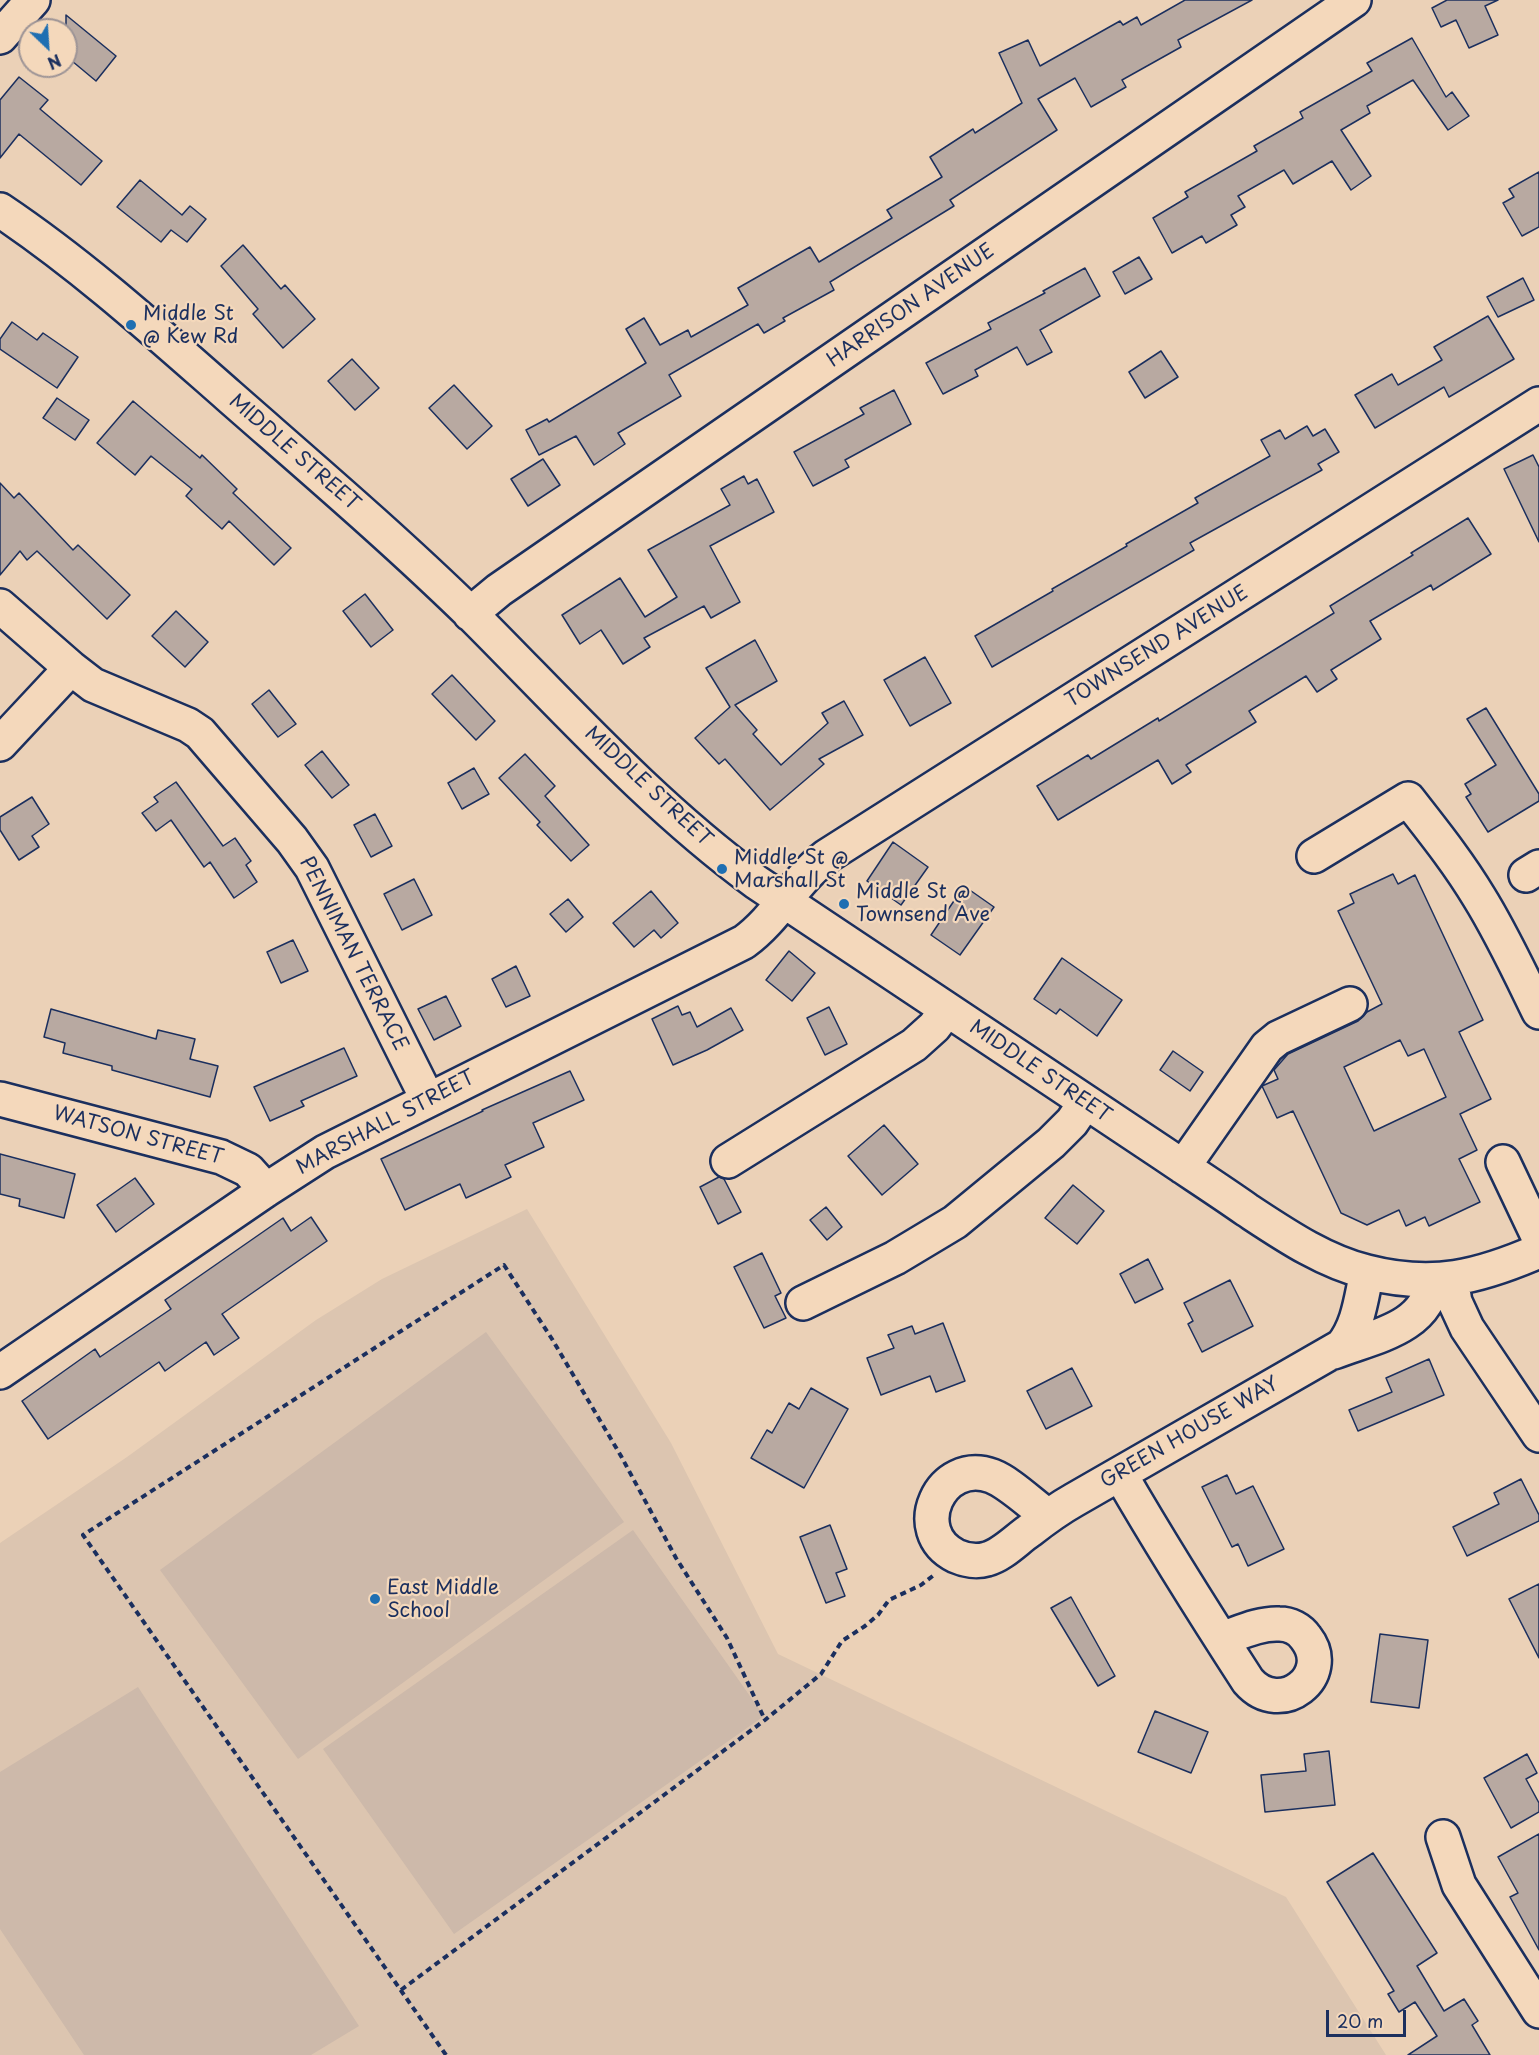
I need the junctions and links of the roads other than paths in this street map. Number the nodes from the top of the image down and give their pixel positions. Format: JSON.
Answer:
{"nodes":[{"id":1,"x":33,"y":0,"type":"edge"},
{"id":2,"x":1354,"y":0,"type":"edge"},
{"id":3,"x":0,"y":37,"type":"edge"},
{"id":4,"x":0,"y":210,"type":"edge"},
{"id":5,"x":1539,"y":404,"type":"edge"},
{"id":6,"x":0,"y":606,"type":"edge"},
{"id":7,"x":470,"y":614,"type":"junction"},
{"id":8,"x":71,"y":668,"type":"junction"},
{"id":9,"x":0,"y":744,"type":"edge"},
{"id":10,"x":1314,"y":856,"type":"dead end"},
{"id":11,"x":785,"y":900,"type":"junction"},
{"id":12,"x":1350,"y":1004,"type":"dead end"},
{"id":13,"x":947,"y":1010,"type":"junction"},
{"id":14,"x":1539,"y":1012,"type":"edge"},
{"id":15,"x":0,"y":1099,"type":"edge"},
{"id":16,"x":428,"y":1100,"type":"junction"},
{"id":17,"x":1085,"y":1103,"type":"junction"},
{"id":18,"x":728,"y":1161,"type":"dead end"},
{"id":19,"x":1503,"y":1162,"type":"dead end"},
{"id":20,"x":1183,"y":1167,"type":"junction"},
{"id":21,"x":266,"y":1190,"type":"junction"},
{"id":22,"x":1539,"y":1238,"type":"edge"},
{"id":23,"x":1539,"y":1251,"type":"edge"},
{"id":24,"x":1367,"y":1272,"type":"junction"},
{"id":25,"x":1442,"y":1280,"type":"junction"},
{"id":26,"x":803,"y":1304,"type":"dead end"},
{"id":27,"x":1334,"y":1352,"type":"junction"},
{"id":28,"x":0,"y":1372,"type":"edge"},
{"id":29,"x":1539,"y":1435,"type":"edge"},
{"id":30,"x":1120,"y":1474,"type":"junction"},
{"id":31,"x":1048,"y":1516,"type":"junction"},
{"id":32,"x":1221,"y":1639,"type":"dead end"},
{"id":33,"x":1443,"y":1837,"type":"dead end"},
{"id":34,"x":1539,"y":2011,"type":"edge"}],
"edges":[{"from":1,"to":3,"type":"street"},
{"from":2,"to":7,"type":"street","name":"HARRISON AVENUE"},
{"from":4,"to":7,"type":"street","name":"MIDDLE STREET"},
{"from":5,"to":11,"type":"street","name":"TOWNSEND AVENUE"},
{"from":6,"to":8,"type":"street","name":"PENNIMAN TERRACE"},
{"from":7,"to":11,"type":"street","name":"MIDDLE STREET"},
{"from":8,"to":9,"type":"street"},
{"from":8,"to":16,"type":"street","name":"PENNIMAN TERRACE"},
{"from":10,"to":14,"type":"street"},
{"from":11,"to":13,"type":"street","name":"MIDDLE STREET"},
{"from":11,"to":16,"type":"street","name":"MARSHALL STREET"},
{"from":12,"to":20,"type":"street"},
{"from":13,"to":17,"type":"street","name":"MIDDLE STREET"},
{"from":13,"to":18,"type":"street"},
{"from":15,"to":21,"type":"street","name":"WATSON STREET"},
{"from":16,"to":21,"type":"street","name":"MARSHALL STREET"},
{"from":17,"to":20,"type":"street","name":"MIDDLE STREET"},
{"from":17,"to":26,"type":"street"},
{"from":19,"to":22,"type":"street"},
{"from":20,"to":24,"type":"street","name":"MIDDLE STREET"},
{"from":21,"to":28,"type":"street","name":"MARSHALL STREET"},
{"from":23,"to":25,"type":"street","name":"MIDDLE STREET"},
{"from":24,"to":25,"type":"street","name":"MIDDLE STREET"},
{"from":24,"to":27,"type":"street"},
{"from":25,"to":27,"type":"street"},
{"from":25,"to":29,"type":"street"},
{"from":27,"to":30,"type":"street","name":"GREEN HOUSE WAY"},
{"from":30,"to":31,"type":"street","name":"GREEN HOUSE WAY"},
{"from":30,"to":32,"type":"street"},
{"from":31,"to":31,"type":"street","name":"GREEN HOUSE WAY"},
{"from":33,"to":34,"type":"street"}]}
